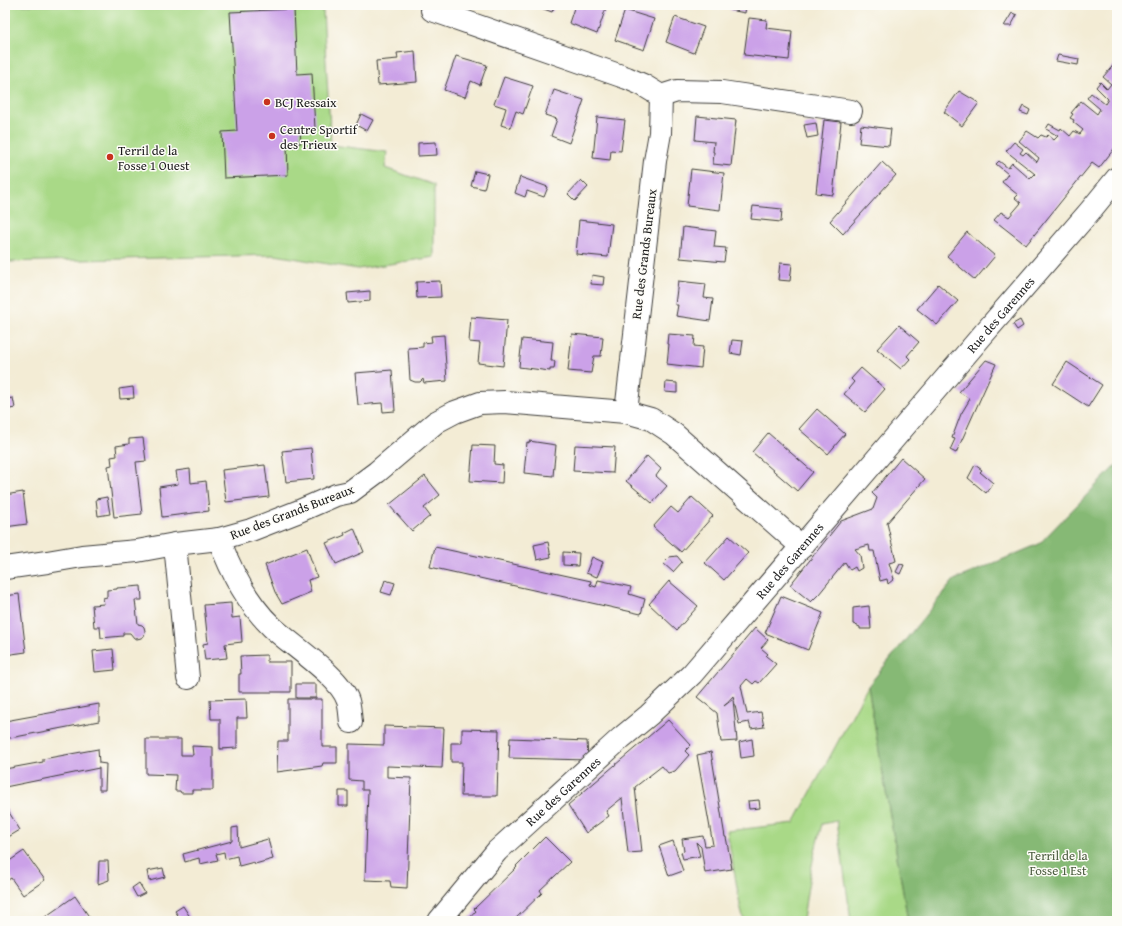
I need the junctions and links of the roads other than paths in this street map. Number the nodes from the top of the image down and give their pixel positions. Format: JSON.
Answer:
{"nodes":[{"id":1,"x":432,"y":10,"type":"dead end"},
{"id":2,"x":661,"y":96,"type":"junction"},
{"id":3,"x":851,"y":111,"type":"dead end"},
{"id":4,"x":1117,"y":178,"type":"edge"},
{"id":5,"x":626,"y":412,"type":"junction"},
{"id":6,"x":220,"y":540,"type":"junction"},
{"id":7,"x":175,"y":544,"type":"junction"},
{"id":8,"x":802,"y":547,"type":"junction"},
{"id":9,"x":5,"y":568,"type":"edge"},
{"id":10,"x":188,"y":678,"type":"dead end"},
{"id":11,"x":351,"y":722,"type":"dead end"},
{"id":12,"x":438,"y":921,"type":"edge"}],
"edges":[{"from":1,"to":2,"type":"street"},
{"from":2,"to":3,"type":"street"},
{"from":2,"to":5,"type":"street","name":"Rue des Grands Bureaux"},
{"from":4,"to":8,"type":"street","name":"Rue des Garennes"},
{"from":5,"to":6,"type":"street","name":"Rue des Grands Bureaux"},
{"from":5,"to":8,"type":"street","name":"Rue des Grands Bureaux"},
{"from":6,"to":7,"type":"street","name":"Rue des Grands Bureaux"},
{"from":6,"to":11,"type":"street"},
{"from":7,"to":9,"type":"street","name":"Rue des Grands Bureaux"},
{"from":7,"to":10,"type":"street"},
{"from":8,"to":12,"type":"street","name":"Rue des Garennes"}]}
